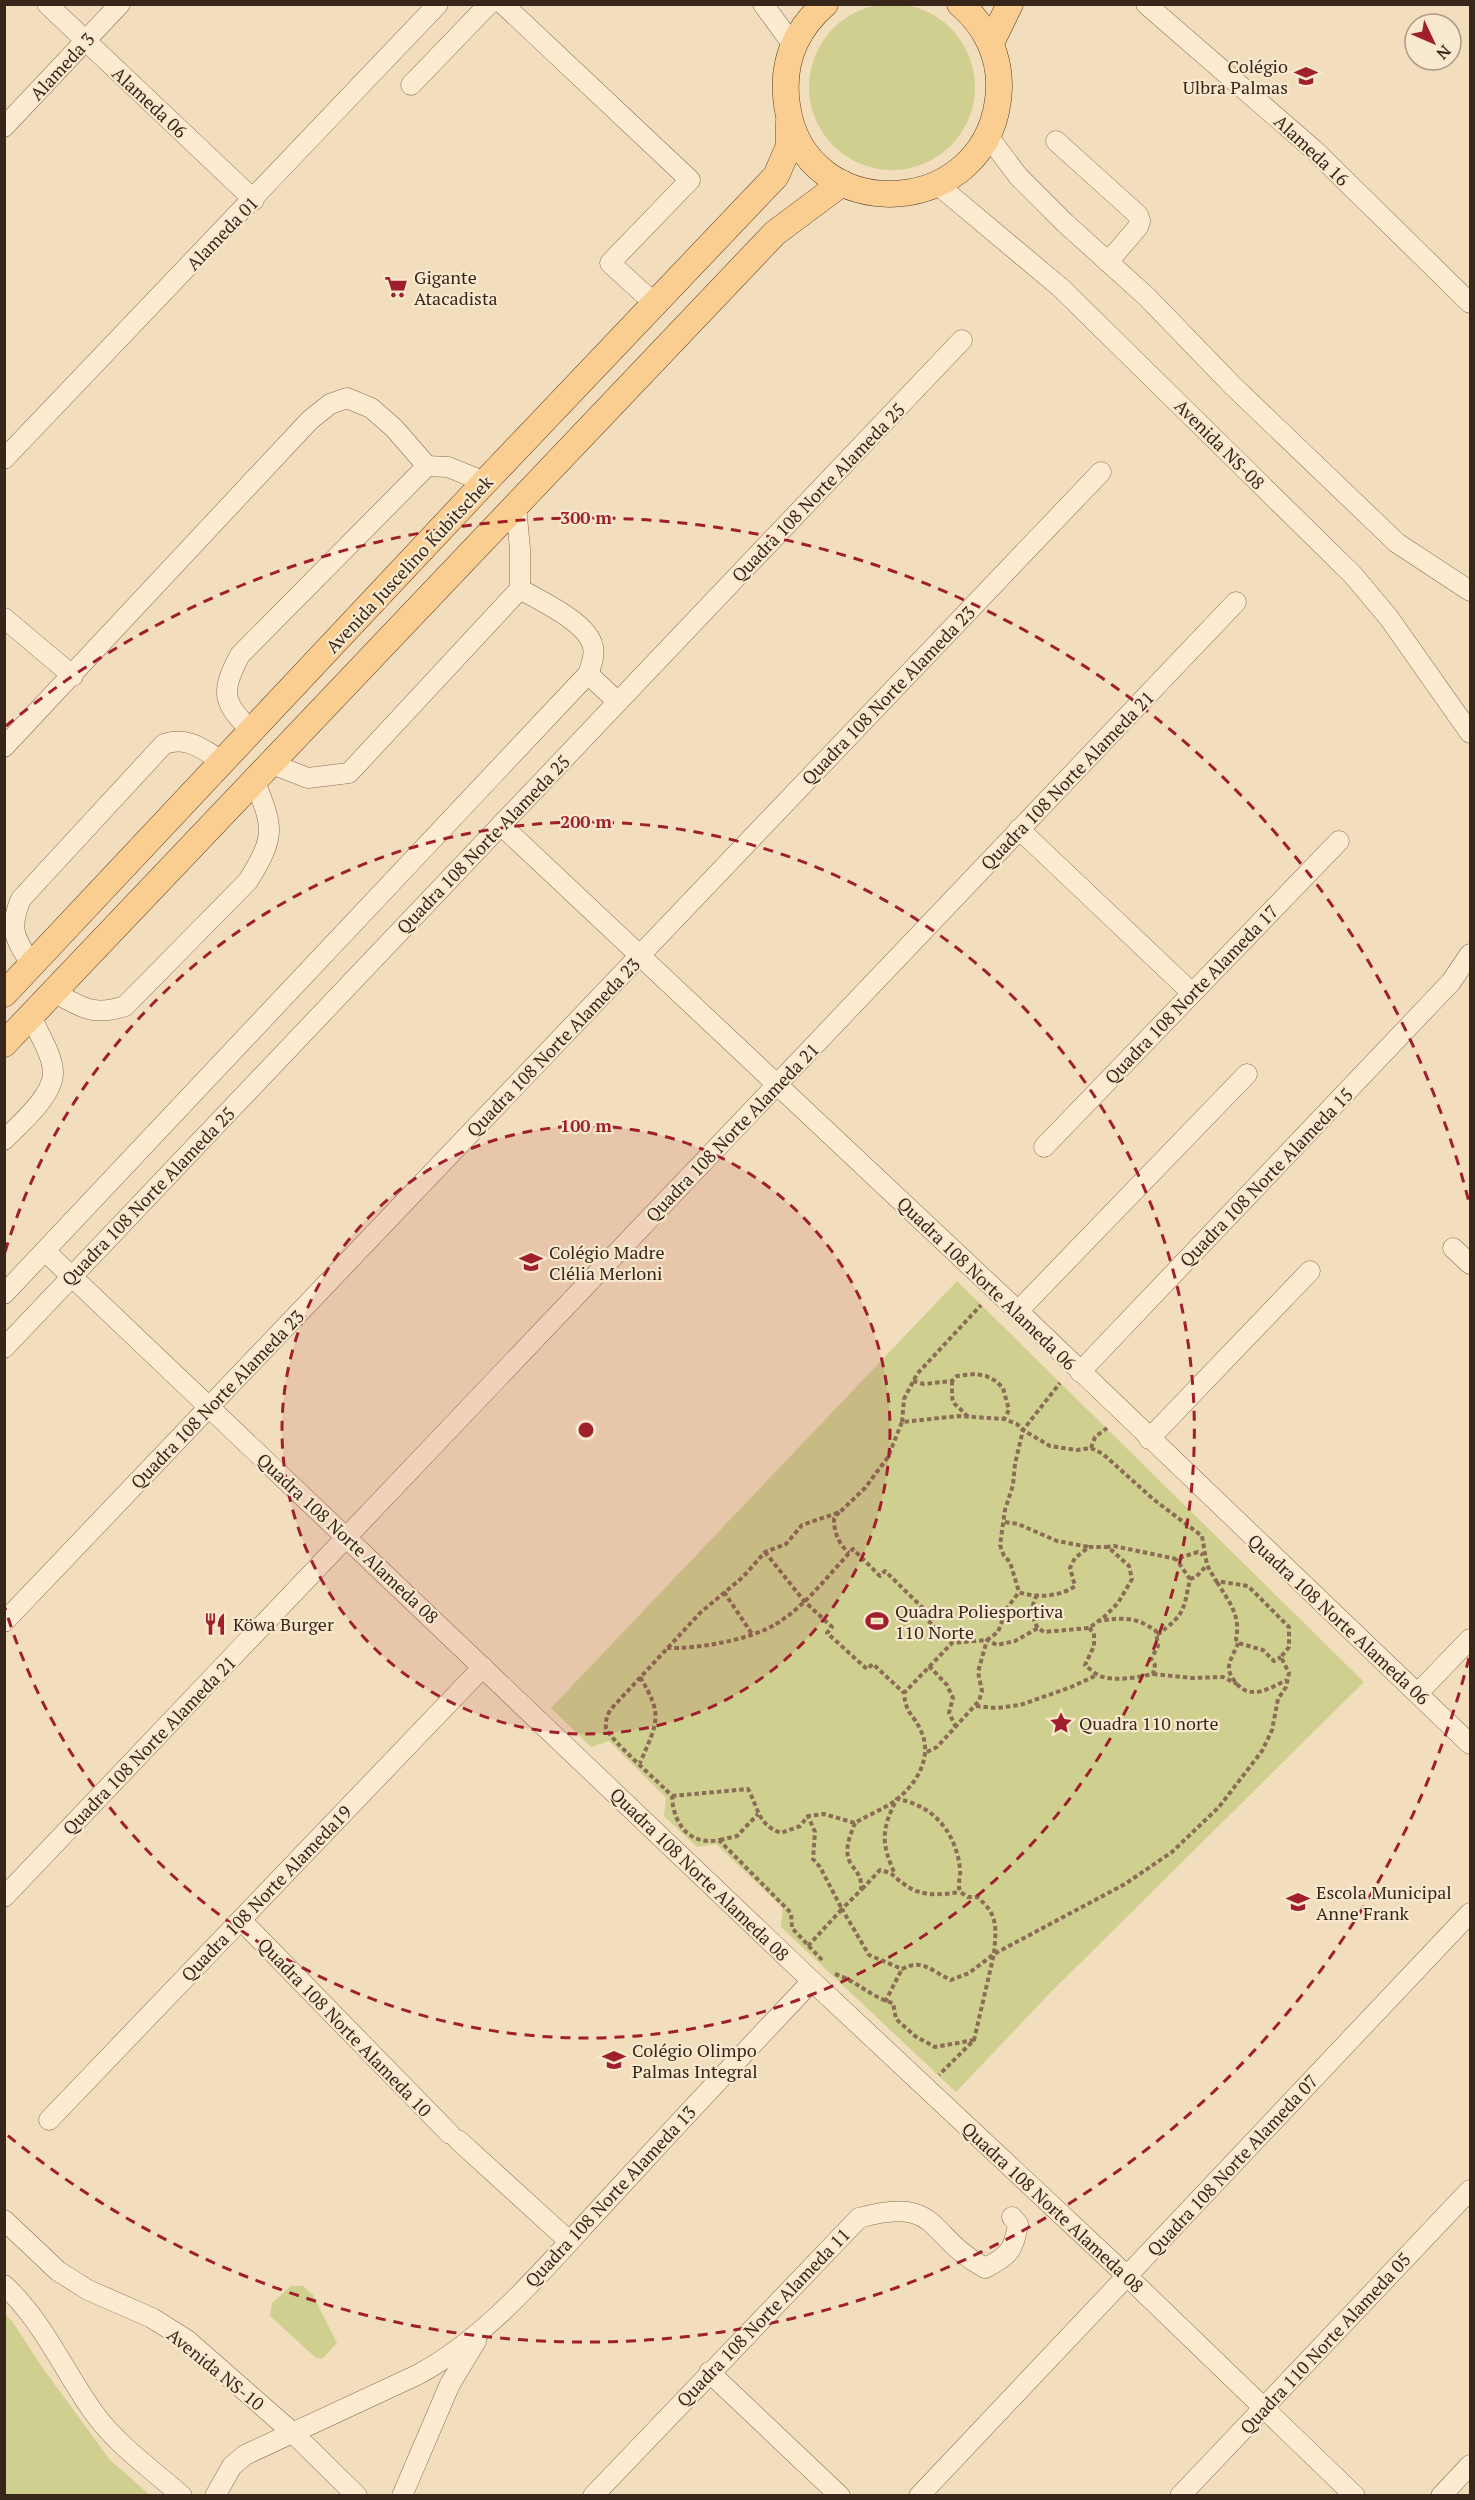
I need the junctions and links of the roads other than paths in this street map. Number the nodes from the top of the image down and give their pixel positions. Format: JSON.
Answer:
{"nodes":[{"id":1,"x":47,"y":4,"type":"edge"},
{"id":2,"x":120,"y":4,"type":"edge"},
{"id":3,"x":438,"y":4,"type":"edge"},
{"id":4,"x":489,"y":4,"type":"edge"},
{"id":5,"x":763,"y":4,"type":"edge"},
{"id":6,"x":825,"y":4,"type":"edge"},
{"id":7,"x":960,"y":4,"type":"edge"},
{"id":8,"x":1010,"y":4,"type":"edge"},
{"id":9,"x":1146,"y":4,"type":"edge"},
{"id":10,"x":509,"y":6,"type":"edge"},
{"id":11,"x":86,"y":41,"type":"junction"},
{"id":12,"x":991,"y":43,"type":"junction"},
{"id":13,"x":793,"y":45,"type":"junction"},
{"id":14,"x":411,"y":85,"type":"dead end"},
{"id":15,"x":789,"y":122,"type":"junction"},
{"id":16,"x":4,"y":127,"type":"edge"},
{"id":17,"x":988,"y":136,"type":"junction"},
{"id":18,"x":1056,"y":141,"type":"dead end"},
{"id":19,"x":842,"y":183,"type":"junction"},
{"id":20,"x":938,"y":185,"type":"junction"},
{"id":21,"x":254,"y":200,"type":"junction"},
{"id":22,"x":1108,"y":262,"type":"junction"},
{"id":23,"x":1470,"y":303,"type":"edge"},
{"id":24,"x":655,"y":304,"type":"junction"},
{"id":25,"x":962,"y":340,"type":"dead end"},
{"id":26,"x":4,"y":459,"type":"edge"},
{"id":27,"x":427,"y":466,"type":"junction"},
{"id":28,"x":1101,"y":472,"type":"dead end"},
{"id":29,"x":484,"y":482,"type":"junction"},
{"id":30,"x":516,"y":506,"type":"junction"},
{"id":31,"x":520,"y":589,"type":"junction"},
{"id":32,"x":1470,"y":591,"type":"edge"},
{"id":33,"x":1236,"y":602,"type":"dead end"},
{"id":34,"x":4,"y":618,"type":"edge"},
{"id":35,"x":588,"y":674,"type":"junction"},
{"id":36,"x":73,"y":676,"type":"junction"},
{"id":37,"x":618,"y":702,"type":"junction"},
{"id":38,"x":252,"y":732,"type":"junction"},
{"id":39,"x":1470,"y":733,"type":"edge"},
{"id":40,"x":4,"y":747,"type":"edge"},
{"id":41,"x":223,"y":762,"type":"junction"},
{"id":42,"x":262,"y":771,"type":"junction"},
{"id":43,"x":501,"y":825,"type":"junction"},
{"id":44,"x":1019,"y":829,"type":"junction"},
{"id":45,"x":1339,"y":841,"type":"dead end"},
{"id":46,"x":1470,"y":954,"type":"edge"},
{"id":47,"x":640,"y":955,"type":"junction"},
{"id":48,"x":32,"y":965,"type":"junction"},
{"id":49,"x":1470,"y":970,"type":"edge"},
{"id":50,"x":1451,"y":982,"type":"junction"},
{"id":51,"x":54,"y":992,"type":"junction"},
{"id":52,"x":1192,"y":993,"type":"junction"},
{"id":53,"x":4,"y":994,"type":"edge"},
{"id":54,"x":31,"y":1016,"type":"junction"},
{"id":55,"x":4,"y":1044,"type":"edge"},
{"id":56,"x":1247,"y":1074,"type":"dead end"},
{"id":57,"x":776,"y":1085,"type":"junction"},
{"id":58,"x":4,"y":1140,"type":"edge"},
{"id":59,"x":1044,"y":1147,"type":"dead end"},
{"id":60,"x":1453,"y":1248,"type":"dead end"},
{"id":61,"x":45,"y":1251,"type":"junction"},
{"id":62,"x":1470,"y":1264,"type":"edge"},
{"id":63,"x":1310,"y":1271,"type":"dead end"},
{"id":64,"x":72,"y":1277,"type":"junction"},
{"id":65,"x":4,"y":1294,"type":"edge"},
{"id":66,"x":1018,"y":1311,"type":"junction"},
{"id":67,"x":4,"y":1348,"type":"edge"},
{"id":68,"x":1080,"y":1372,"type":"junction"},
{"id":69,"x":209,"y":1407,"type":"junction"},
{"id":70,"x":1149,"y":1439,"type":"junction"},
{"id":71,"x":347,"y":1537,"type":"junction"},
{"id":72,"x":4,"y":1622,"type":"edge"},
{"id":73,"x":1470,"y":1639,"type":"edge"},
{"id":74,"x":483,"y":1667,"type":"junction"},
{"id":75,"x":1418,"y":1694,"type":"junction"},
{"id":76,"x":1470,"y":1744,"type":"edge"},
{"id":77,"x":4,"y":1897,"type":"edge"},
{"id":78,"x":1470,"y":1913,"type":"edge"},
{"id":79,"x":241,"y":1920,"type":"junction"},
{"id":80,"x":812,"y":1981,"type":"junction"},
{"id":81,"x":50,"y":2120,"type":"dead end"},
{"id":82,"x":1470,"y":2190,"type":"edge"},
{"id":83,"x":1012,"y":2217,"type":"dead end"},
{"id":84,"x":4,"y":2220,"type":"edge"},
{"id":85,"x":569,"y":2241,"type":"junction"},
{"id":86,"x":1127,"y":2276,"type":"junction"},
{"id":87,"x":4,"y":2284,"type":"edge"},
{"id":88,"x":481,"y":2332,"type":"junction"},
{"id":89,"x":709,"y":2372,"type":"junction"},
{"id":90,"x":1264,"y":2408,"type":"junction"},
{"id":91,"x":293,"y":2433,"type":"junction"},
{"id":92,"x":1470,"y":2465,"type":"edge"},
{"id":93,"x":182,"y":2496,"type":"edge"},
{"id":94,"x":215,"y":2496,"type":"edge"},
{"id":95,"x":357,"y":2496,"type":"edge"},
{"id":96,"x":402,"y":2496,"type":"edge"},
{"id":97,"x":593,"y":2496,"type":"edge"},
{"id":98,"x":840,"y":2496,"type":"edge"},
{"id":99,"x":919,"y":2496,"type":"edge"},
{"id":100,"x":1180,"y":2496,"type":"edge"},
{"id":101,"x":1355,"y":2496,"type":"edge"},
{"id":102,"x":1441,"y":2496,"type":"edge"}],
"edges":[{"from":1,"to":11,"type":"street","name":"Alameda 06"},
{"from":2,"to":11,"type":"street","name":"Alameda 3"},
{"from":3,"to":21,"type":"street","name":"Alameda 01"},
{"from":4,"to":14,"type":"street"},
{"from":5,"to":13,"type":"street"},
{"from":6,"to":13,"type":"main road"},
{"from":7,"to":12,"type":"main road"},
{"from":8,"to":12,"type":"main road"},
{"from":9,"to":23,"type":"street","name":"Alameda 16"},
{"from":10,"to":24,"type":"street"},
{"from":11,"to":16,"type":"street","name":"Alameda 3"},
{"from":11,"to":21,"type":"street","name":"Alameda 06"},
{"from":12,"to":17,"type":"main road"},
{"from":13,"to":15,"type":"main road"},
{"from":15,"to":19,"type":"main road"},
{"from":15,"to":24,"type":"main road","name":"Avenida Juscelino Kubitschek"},
{"from":17,"to":20,"type":"main road"},
{"from":17,"to":22,"type":"street"},
{"from":18,"to":22,"type":"street"},
{"from":19,"to":20,"type":"main road"},
{"from":19,"to":30,"type":"main road","name":"Avenida Juscelino Kubitschek"},
{"from":20,"to":39,"type":"street","name":"Avenida NS-08"},
{"from":21,"to":26,"type":"street","name":"Alameda 01"},
{"from":22,"to":32,"type":"street"},
{"from":24,"to":29,"type":"main road","name":"Avenida Juscelino Kubitschek"},
{"from":25,"to":37,"type":"street","name":"Quadra 108 Norte Alameda 25"},
{"from":27,"to":29,"type":"street"},
{"from":27,"to":36,"type":"street"},
{"from":27,"to":38,"type":"street"},
{"from":28,"to":47,"type":"street","name":"Quadra 108 Norte Alameda 23"},
{"from":29,"to":38,"type":"main road","name":"Avenida Juscelino Kubitschek"},
{"from":30,"to":31,"type":"street"},
{"from":30,"to":42,"type":"main road","name":"Avenida Juscelino Kubitschek"},
{"from":31,"to":35,"type":"street"},
{"from":31,"to":42,"type":"street"},
{"from":33,"to":44,"type":"street","name":"Quadra 108 Norte Alameda 21"},
{"from":34,"to":36,"type":"street"},
{"from":35,"to":37,"type":"street"},
{"from":35,"to":61,"type":"street"},
{"from":36,"to":40,"type":"street"},
{"from":37,"to":43,"type":"street","name":"Quadra 108 Norte Alameda 25"},
{"from":38,"to":41,"type":"main road","name":"Avenida Juscelino Kubitschek"},
{"from":41,"to":48,"type":"main road","name":"Avenida Juscelino Kubitschek"},
{"from":41,"to":48,"type":"street"},
{"from":42,"to":51,"type":"main road","name":"Avenida Juscelino Kubitschek"},
{"from":42,"to":51,"type":"street"},
{"from":43,"to":47,"type":"street","name":"Quadra 108 Norte Alameda 06"},
{"from":43,"to":64,"type":"street","name":"Quadra 108 Norte Alameda 25"},
{"from":44,"to":52,"type":"street"},
{"from":44,"to":57,"type":"street","name":"Quadra 108 Norte Alameda 21"},
{"from":45,"to":52,"type":"street","name":"Quadra 108 Norte Alameda 17"},
{"from":46,"to":50,"type":"street"},
{"from":47,"to":57,"type":"street","name":"Quadra 108 Norte Alameda 06"},
{"from":47,"to":69,"type":"street","name":"Quadra 108 Norte Alameda 23"},
{"from":48,"to":53,"type":"main road","name":"Avenida Juscelino Kubitschek"},
{"from":49,"to":50,"type":"street"},
{"from":50,"to":68,"type":"street","name":"Quadra 108 Norte Alameda 15"},
{"from":51,"to":54,"type":"main road","name":"Avenida Juscelino Kubitschek"},
{"from":52,"to":59,"type":"street","name":"Quadra 108 Norte Alameda 17"},
{"from":54,"to":55,"type":"main road","name":"Avenida Juscelino Kubitschek"},
{"from":54,"to":58,"type":"street"},
{"from":56,"to":66,"type":"street"},
{"from":57,"to":66,"type":"street","name":"Quadra 108 Norte Alameda 06"},
{"from":57,"to":71,"type":"street","name":"Quadra 108 Norte Alameda 21"},
{"from":60,"to":62,"type":"street"},
{"from":61,"to":64,"type":"street","name":"Quadra 108 Norte Alameda 08"},
{"from":61,"to":65,"type":"street"},
{"from":63,"to":70,"type":"street"},
{"from":64,"to":67,"type":"street","name":"Quadra 108 Norte Alameda 25"},
{"from":64,"to":69,"type":"street","name":"Quadra 108 Norte Alameda 08"},
{"from":66,"to":68,"type":"street","name":"Quadra 108 Norte Alameda 06"},
{"from":68,"to":70,"type":"street","name":"Quadra 108 Norte Alameda 06"},
{"from":69,"to":71,"type":"street","name":"Quadra 108 Norte Alameda 08"},
{"from":69,"to":72,"type":"street","name":"Quadra 108 Norte Alameda 23"},
{"from":70,"to":75,"type":"street","name":"Quadra 108 Norte Alameda 06"},
{"from":71,"to":74,"type":"street","name":"Quadra 108 Norte Alameda 08"},
{"from":71,"to":77,"type":"street","name":"Quadra 108 Norte Alameda 21"},
{"from":73,"to":75,"type":"street"},
{"from":74,"to":79,"type":"street","name":"Quadra 108 Norte Alameda19"},
{"from":74,"to":80,"type":"street","name":"Quadra 108 Norte Alameda 08"},
{"from":75,"to":76,"type":"street","name":"Quadra 108 Norte Alameda 06"},
{"from":78,"to":86,"type":"street","name":"Quadra 108 Norte Alameda 07"},
{"from":79,"to":81,"type":"street","name":"Quadra 108 Norte Alameda19"},
{"from":79,"to":85,"type":"street","name":"Quadra 108 Norte Alameda 10"},
{"from":80,"to":85,"type":"street","name":"Quadra 108 Norte Alameda 13"},
{"from":80,"to":86,"type":"street","name":"Quadra 108 Norte Alameda 08"},
{"from":82,"to":90,"type":"street","name":"Quadra 110 Norte Alameda 05"},
{"from":83,"to":89,"type":"street","name":"Quadra 108 Norte Alameda 11"},
{"from":84,"to":91,"type":"street","name":"Avenida NS-10"},
{"from":85,"to":88,"type":"street","name":"Quadra 108 Norte Alameda 13"},
{"from":86,"to":90,"type":"street","name":"Quadra 108 Norte Alameda 08"},
{"from":86,"to":99,"type":"street","name":"Quadra 108 Norte Alameda 07"},
{"from":87,"to":93,"type":"street"},
{"from":88,"to":91,"type":"street"},
{"from":88,"to":96,"type":"street"},
{"from":89,"to":97,"type":"street","name":"Quadra 108 Norte Alameda 11"},
{"from":89,"to":98,"type":"street"},
{"from":90,"to":100,"type":"street","name":"Quadra 110 Norte Alameda 05"},
{"from":90,"to":101,"type":"street","name":"Quadra 108 Norte Alameda 08"},
{"from":91,"to":94,"type":"street"},
{"from":91,"to":95,"type":"street","name":"Avenida NS-10"},
{"from":92,"to":102,"type":"street"}]}
